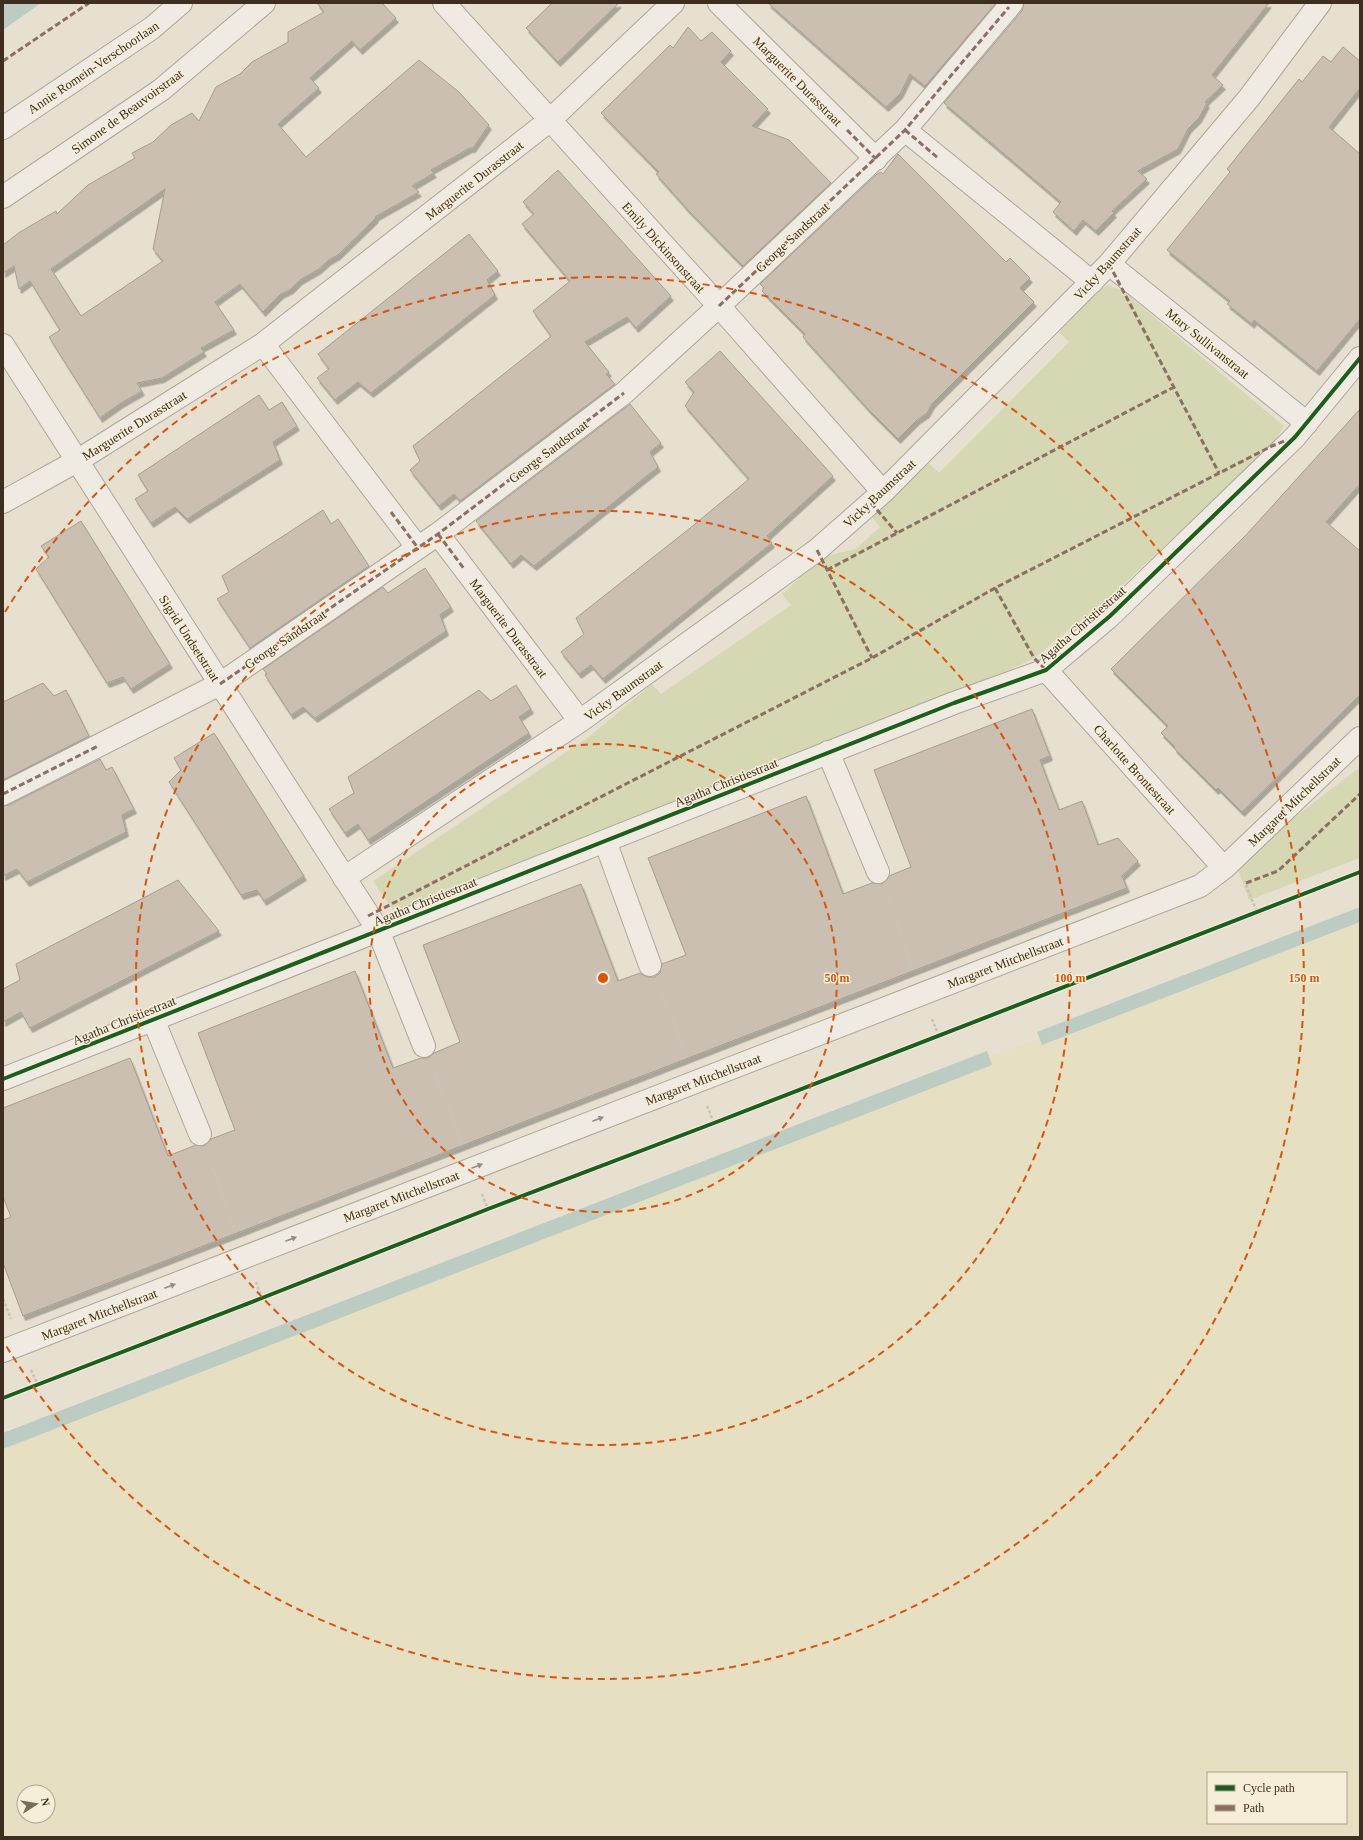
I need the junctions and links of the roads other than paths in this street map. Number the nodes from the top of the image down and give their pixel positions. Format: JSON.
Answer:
{"nodes":[{"id":1,"x":181,"y":3,"type":"edge"},
{"id":2,"x":264,"y":3,"type":"edge"},
{"id":3,"x":444,"y":3,"type":"edge"},
{"id":4,"x":673,"y":3,"type":"edge"},
{"id":5,"x":720,"y":3,"type":"edge"},
{"id":6,"x":1320,"y":3,"type":"edge"},
{"id":7,"x":1011,"y":5,"type":"edge"},
{"id":8,"x":550,"y":121,"type":"junction"},
{"id":9,"x":3,"y":128,"type":"edge"},
{"id":10,"x":905,"y":130,"type":"junction"},
{"id":11,"x":876,"y":159,"type":"junction"},
{"id":12,"x":3,"y":197,"type":"edge"},
{"id":13,"x":1109,"y":264,"type":"junction"},
{"id":14,"x":1092,"y":282,"type":"junction"},
{"id":15,"x":718,"y":306,"type":"junction"},
{"id":16,"x":263,"y":344,"type":"junction"},
{"id":17,"x":3,"y":345,"type":"edge"},
{"id":18,"x":1360,"y":358,"type":"edge"},
{"id":19,"x":1307,"y":423,"type":"junction"},
{"id":20,"x":77,"y":461,"type":"junction"},
{"id":21,"x":883,"y":492,"type":"junction"},
{"id":22,"x":3,"y":502,"type":"edge"},
{"id":23,"x":438,"y":534,"type":"junction"},
{"id":24,"x":418,"y":548,"type":"junction"},
{"id":25,"x":1046,"y":670,"type":"junction"},
{"id":26,"x":220,"y":684,"type":"junction"},
{"id":27,"x":580,"y":721,"type":"junction"},
{"id":28,"x":1360,"y":738,"type":"edge"},
{"id":29,"x":828,"y":752,"type":"junction"},
{"id":30,"x":3,"y":794,"type":"edge"},
{"id":31,"x":605,"y":841,"type":"junction"},
{"id":32,"x":1224,"y":868,"type":"junction"},
{"id":33,"x":878,"y":872,"type":"road end"},
{"id":34,"x":344,"y":878,"type":"junction"},
{"id":35,"x":378,"y":930,"type":"junction"},
{"id":36,"x":650,"y":964,"type":"road end"},
{"id":37,"x":153,"y":1020,"type":"junction"},
{"id":38,"x":424,"y":1046,"type":"road end"},
{"id":39,"x":3,"y":1079,"type":"edge"},
{"id":40,"x":200,"y":1134,"type":"road end"},
{"id":41,"x":3,"y":1351,"type":"edge"}],
"edges":[{"from":1,"to":9,"type":"street","name":"Annie Romein-Verschoorlaan"},
{"from":2,"to":12,"type":"street","name":"Simone de Beauvoirstraat"},
{"from":3,"to":8,"type":"street","name":"Emily Dickinsonstraat"},
{"from":4,"to":8,"type":"street","name":"Marguerite Durasstraat"},
{"from":5,"to":11,"type":"street","name":"Marguerite Durasstraat"},
{"from":6,"to":13,"type":"street","name":"Vicky Baumstraat"},
{"from":7,"to":10,"type":"street","name":"George Sandstraat"},
{"from":8,"to":15,"type":"street","name":"Emily Dickinsonstraat"},
{"from":8,"to":16,"type":"street","name":"Marguerite Durasstraat"},
{"from":10,"to":11,"type":"street","name":"George Sandstraat"},
{"from":10,"to":14,"type":"street"},
{"from":11,"to":15,"type":"street","name":"George Sandstraat"},
{"from":13,"to":14,"type":"street","name":"Vicky Baumstraat"},
{"from":13,"to":19,"type":"street","name":"Mary Sullivanstraat"},
{"from":14,"to":21,"type":"street","name":"Vicky Baumstraat"},
{"from":15,"to":21,"type":"street","name":"Emily Dickinsonstraat"},
{"from":15,"to":23,"type":"street","name":"George Sandstraat"},
{"from":16,"to":20,"type":"street","name":"Marguerite Durasstraat"},
{"from":16,"to":24,"type":"street"},
{"from":17,"to":20,"type":"street","name":"Sigrid Undsetstraat"},
{"from":18,"to":19,"type":"street","name":"Agatha Christiestraat"},
{"from":19,"to":25,"type":"street","name":"Agatha Christiestraat"},
{"from":20,"to":22,"type":"street","name":"Marguerite Durasstraat"},
{"from":20,"to":26,"type":"street","name":"Sigrid Undsetstraat"},
{"from":21,"to":27,"type":"street","name":"Vicky Baumstraat"},
{"from":23,"to":24,"type":"street","name":"George Sandstraat"},
{"from":23,"to":27,"type":"street","name":"Marguerite Durasstraat"},
{"from":24,"to":26,"type":"street","name":"George Sandstraat"},
{"from":25,"to":29,"type":"street","name":"Agatha Christiestraat"},
{"from":25,"to":32,"type":"street","name":"Charlotte Brontestraat"},
{"from":26,"to":30,"type":"street","name":"George Sandstraat"},
{"from":26,"to":34,"type":"street","name":"Sigrid Undsetstraat"},
{"from":27,"to":34,"type":"street","name":"Vicky Baumstraat"},
{"from":28,"to":32,"type":"street","name":"Margaret Mitchellstraat"},
{"from":29,"to":31,"type":"street","name":"Agatha Christiestraat"},
{"from":29,"to":33,"type":"street"},
{"from":31,"to":35,"type":"street","name":"Agatha Christiestraat"},
{"from":31,"to":36,"type":"street"},
{"from":41,"to":32,"type":"street","name":"Margaret Mitchellstraat","one_way":true},
{"from":34,"to":35,"type":"street","name":"Sigrid Undsetstraat"},
{"from":35,"to":37,"type":"street","name":"Agatha Christiestraat"},
{"from":35,"to":38,"type":"street","name":"Agatha Christiestraat"},
{"from":37,"to":39,"type":"street","name":"Agatha Christiestraat"},
{"from":37,"to":40,"type":"street","name":"Agatha Christiestraat"}]}
